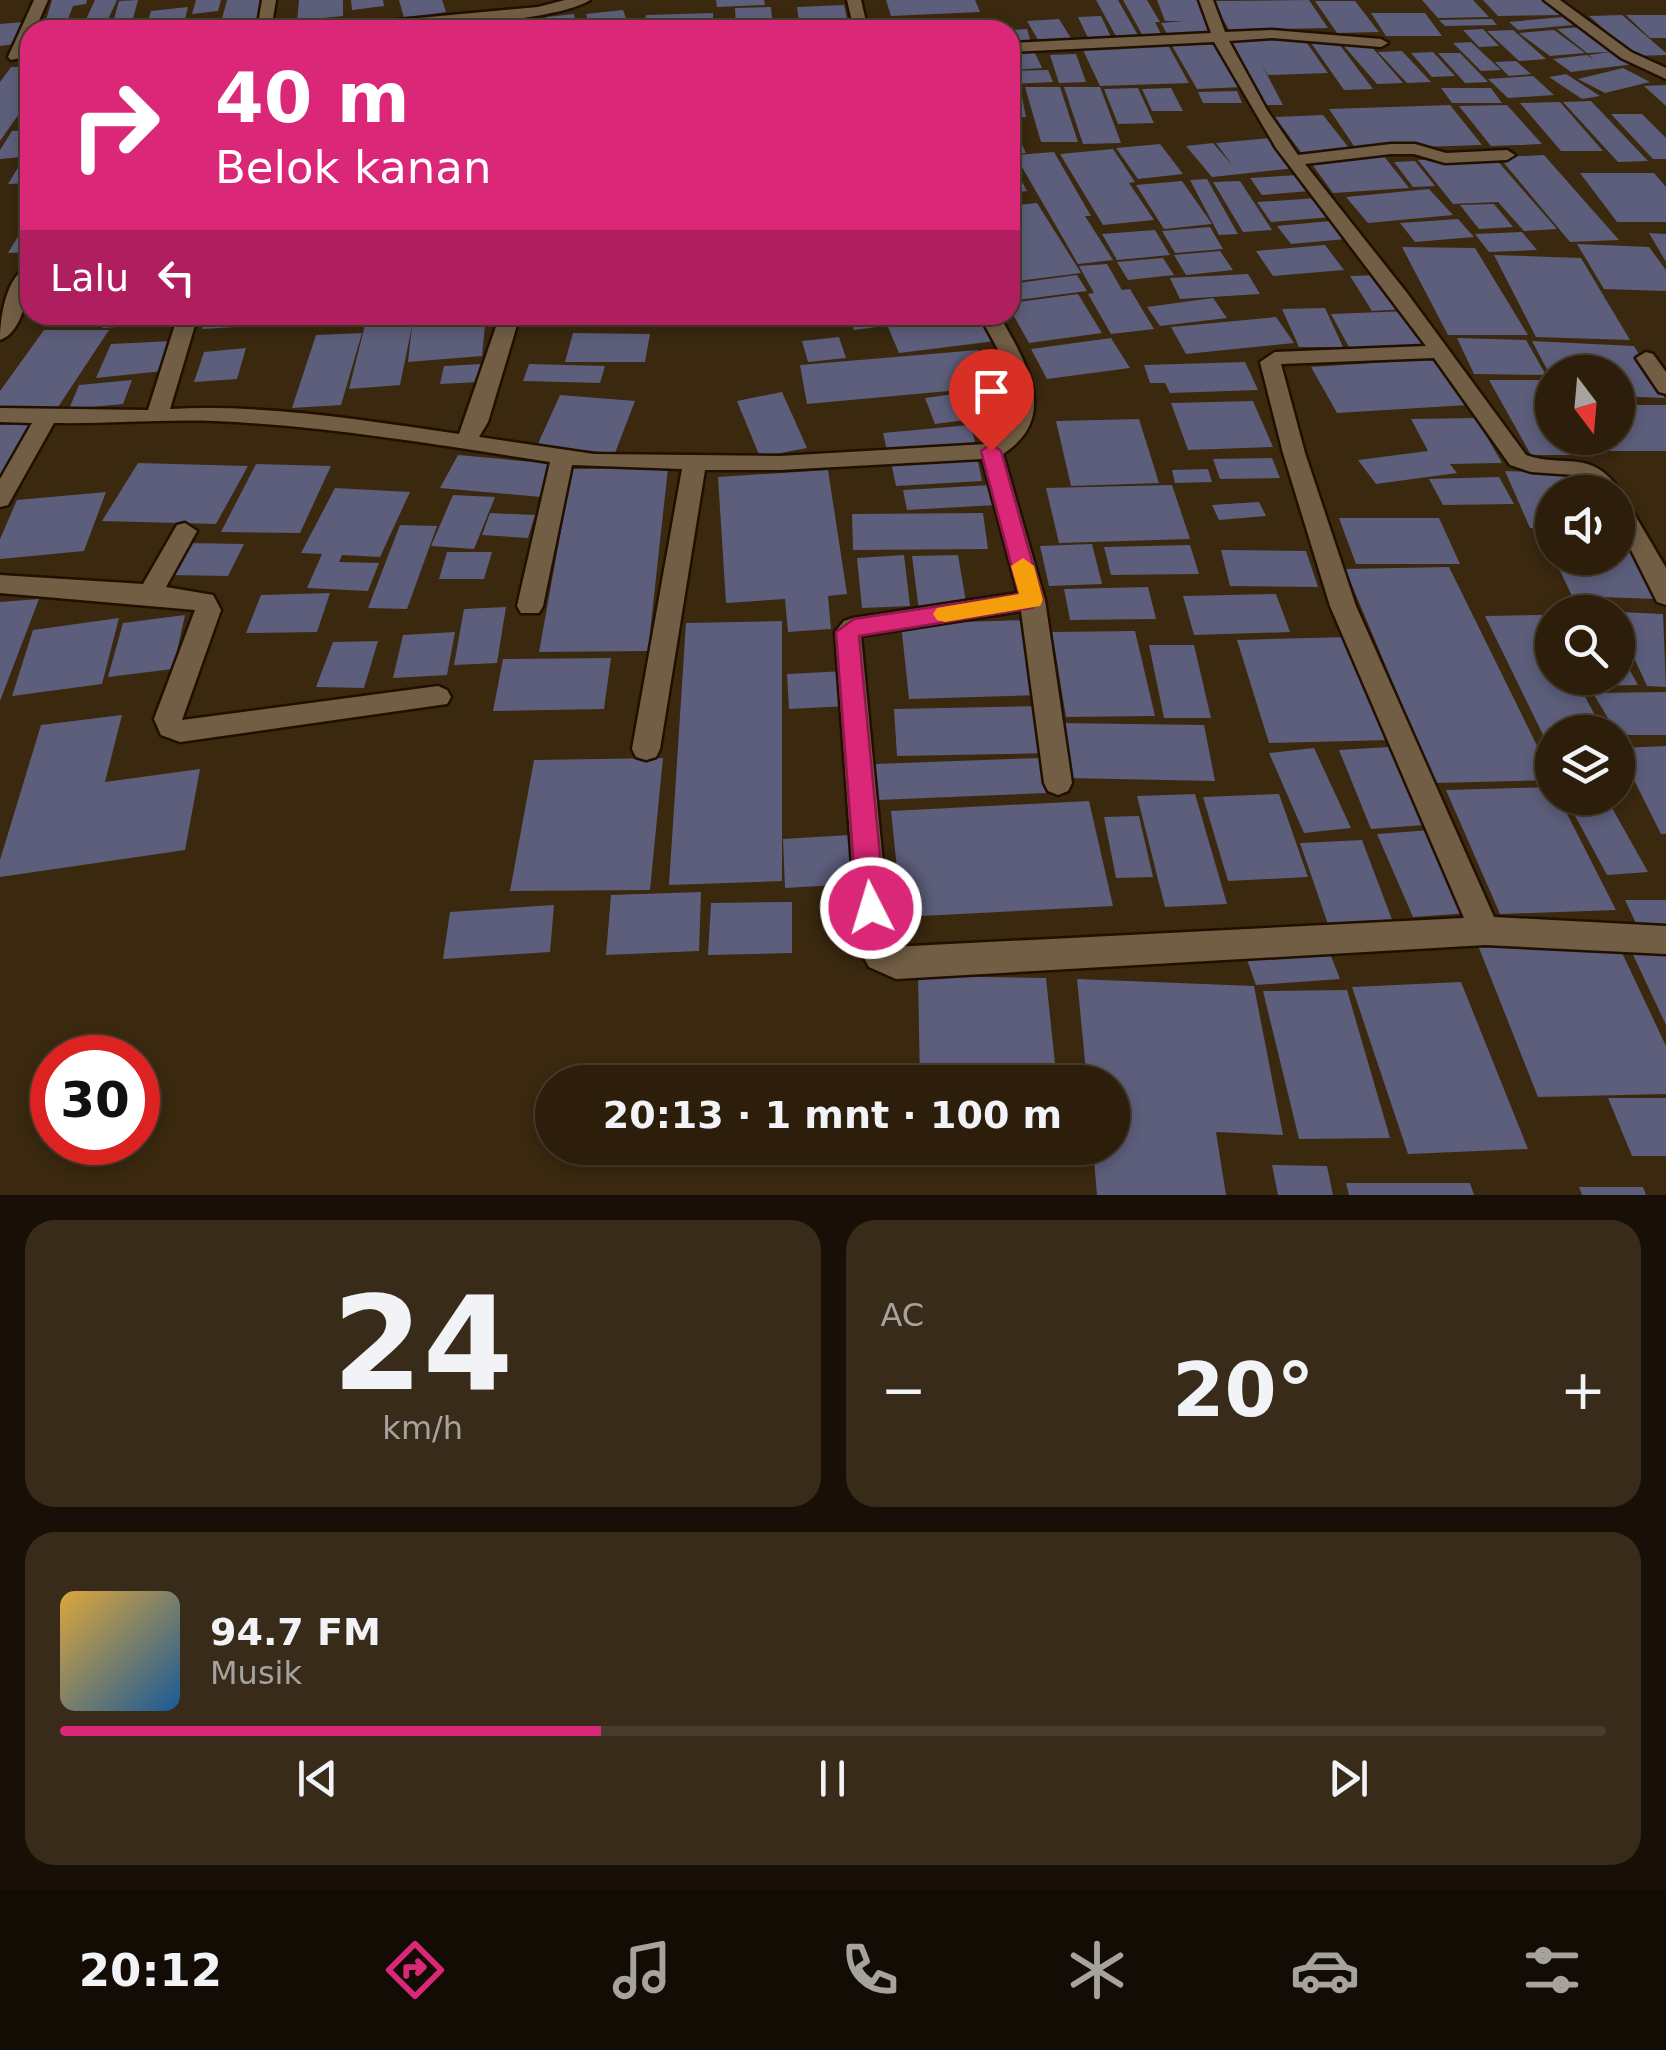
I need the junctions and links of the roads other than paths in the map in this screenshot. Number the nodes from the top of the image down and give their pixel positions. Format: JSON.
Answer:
{"nodes":[{"id":1,"x":448,"y":0,"type":"edge"},
{"id":2,"x":583,"y":0,"type":"edge"},
{"id":3,"x":1206,"y":0,"type":"edge"},
{"id":4,"x":1551,"y":0,"type":"edge"},
{"id":5,"x":538,"y":10,"type":"junction"},
{"id":6,"x":458,"y":18,"type":"junction"},
{"id":7,"x":437,"y":20,"type":"edge"},
{"id":8,"x":540,"y":20,"type":"edge"},
{"id":9,"x":1218,"y":38,"type":"junction"},
{"id":10,"x":1381,"y":42,"type":"dead end"},
{"id":11,"x":1020,"y":48,"type":"edge"},
{"id":12,"x":1666,"y":74,"type":"edge"},
{"id":13,"x":1506,"y":155,"type":"dead end"},
{"id":14,"x":1295,"y":160,"type":"junction"},
{"id":15,"x":20,"y":292,"type":"edge"},
{"id":16,"x":185,"y":325,"type":"edge"},
{"id":17,"x":507,"y":325,"type":"edge"},
{"id":18,"x":995,"y":325,"type":"edge"},
{"id":19,"x":1,"y":331,"type":"edge"},
{"id":20,"x":1436,"y":348,"type":"junction"},
{"id":21,"x":1646,"y":358,"type":"dead end"},
{"id":22,"x":1666,"y":387,"type":"edge"},
{"id":23,"x":0,"y":416,"type":"edge"},
{"id":24,"x":46,"y":416,"type":"junction"},
{"id":25,"x":157,"y":416,"type":"junction"},
{"id":26,"x":464,"y":444,"type":"junction"},
{"id":27,"x":991,"y":451,"type":"junction"},
{"id":28,"x":562,"y":458,"type":"junction"},
{"id":29,"x":695,"y":462,"type":"junction"},
{"id":30,"x":1597,"y":475,"type":"edge"},
{"id":31,"x":0,"y":500,"type":"edge"},
{"id":32,"x":185,"y":532,"type":"dead end"},
{"id":33,"x":1635,"y":532,"type":"edge"},
{"id":34,"x":0,"y":584,"type":"edge"},
{"id":35,"x":150,"y":594,"type":"junction"},
{"id":36,"x":1666,"y":596,"type":"edge"},
{"id":37,"x":1032,"y":600,"type":"junction"},
{"id":38,"x":530,"y":606,"type":"dead end"},
{"id":39,"x":438,"y":696,"type":"dead end"},
{"id":40,"x":646,"y":749,"type":"dead end"},
{"id":41,"x":1058,"y":784,"type":"dead end"},
{"id":42,"x":1485,"y":932,"type":"junction"},
{"id":43,"x":1666,"y":940,"type":"edge"}],
"edges":[{"from":1,"to":6,"type":"street"},
{"from":2,"to":5,"type":"street"},
{"from":3,"to":9,"type":"street"},
{"from":4,"to":12,"type":"street"},
{"from":5,"to":6,"type":"street"},
{"from":5,"to":8,"type":"street"},
{"from":6,"to":7,"type":"street"},
{"from":9,"to":10,"type":"street"},
{"from":9,"to":11,"type":"street"},
{"from":9,"to":14,"type":"street"},
{"from":13,"to":14,"type":"street"},
{"from":14,"to":20,"type":"street"},
{"from":15,"to":19,"type":"street"},
{"from":16,"to":25,"type":"street"},
{"from":17,"to":26,"type":"street"},
{"from":18,"to":27,"type":"street"},
{"from":20,"to":30,"type":"street"},
{"from":20,"to":42,"type":"street"},
{"from":21,"to":22,"type":"street"},
{"from":23,"to":24,"type":"street"},
{"from":24,"to":25,"type":"street"},
{"from":24,"to":31,"type":"street"},
{"from":25,"to":26,"type":"street"},
{"from":26,"to":28,"type":"street"},
{"from":27,"to":29,"type":"street"},
{"from":27,"to":37,"type":"street"},
{"from":28,"to":29,"type":"street"},
{"from":28,"to":38,"type":"street"},
{"from":29,"to":40,"type":"street"},
{"from":32,"to":35,"type":"street"},
{"from":33,"to":36,"type":"street"},
{"from":34,"to":35,"type":"street"},
{"from":35,"to":39,"type":"street"},
{"from":37,"to":41,"type":"street"},
{"from":37,"to":42,"type":"street"},
{"from":42,"to":43,"type":"street"}]}
